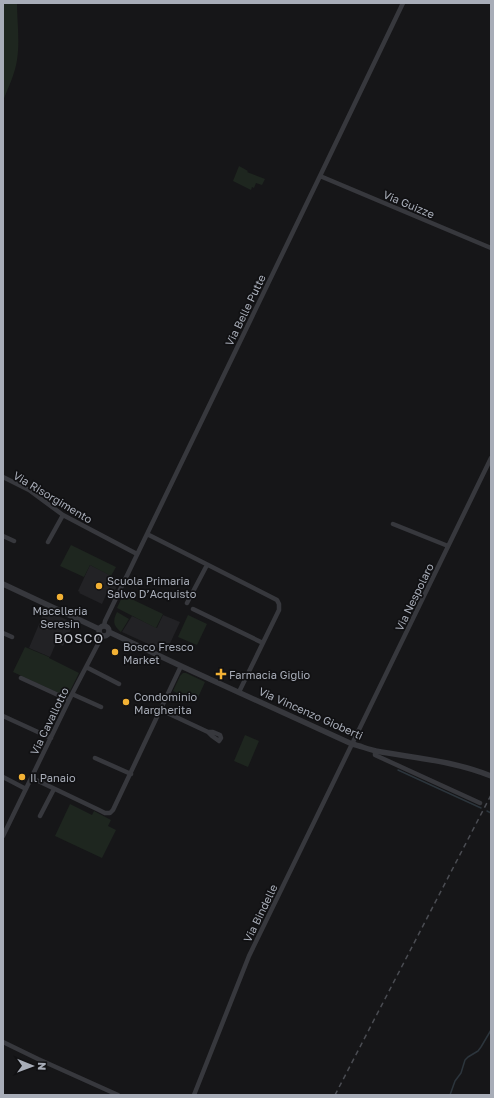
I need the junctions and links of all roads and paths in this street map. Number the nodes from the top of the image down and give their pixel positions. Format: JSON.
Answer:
{"nodes":[{"id":1,"x":402,"y":3,"type":"edge"},
{"id":2,"x":320,"y":176,"type":"junction"},
{"id":3,"x":491,"y":248,"type":"edge"},
{"id":4,"x":491,"y":458,"type":"edge"},
{"id":5,"x":3,"y":477,"type":"edge"},
{"id":6,"x":62,"y":515,"type":"junction"},
{"id":7,"x":394,"y":524,"type":"dead end"},
{"id":8,"x":147,"y":534,"type":"junction"},
{"id":9,"x":3,"y":536,"type":"edge"},
{"id":10,"x":14,"y":541,"type":"dead end"},
{"id":11,"x":48,"y":542,"type":"dead end"},
{"id":12,"x":448,"y":546,"type":"junction"},
{"id":13,"x":137,"y":554,"type":"junction"},
{"id":14,"x":207,"y":564,"type":"junction"},
{"id":15,"x":3,"y":584,"type":"edge"},
{"id":16,"x":187,"y":603,"type":"dead end"},
{"id":17,"x":193,"y":609,"type":"dead end"},
{"id":18,"x":101,"y":630,"type":"junction"},
{"id":19,"x":3,"y":633,"type":"edge"},
{"id":20,"x":12,"y":637,"type":"dead end"},
{"id":21,"x":263,"y":643,"type":"junction"},
{"id":22,"x":181,"y":666,"type":"junction"},
{"id":23,"x":86,"y":667,"type":"junction"},
{"id":24,"x":21,"y":678,"type":"dead end"},
{"id":25,"x":120,"y":684,"type":"dead end"},
{"id":26,"x":239,"y":692,"type":"junction"},
{"id":27,"x":72,"y":694,"type":"junction"},
{"id":28,"x":69,"y":700,"type":"junction"},
{"id":29,"x":101,"y":707,"type":"dead end"},
{"id":30,"x":161,"y":710,"type":"junction"},
{"id":31,"x":3,"y":716,"type":"edge"},
{"id":32,"x":208,"y":732,"type":"dead end"},
{"id":33,"x":51,"y":738,"type":"junction"},
{"id":34,"x":352,"y":744,"type":"junction"},
{"id":35,"x":375,"y":751,"type":"junction"},
{"id":36,"x":95,"y":758,"type":"dead end"},
{"id":37,"x":131,"y":774,"type":"junction"},
{"id":38,"x":488,"y":775,"type":"edge"},
{"id":39,"x":3,"y":777,"type":"edge"},
{"id":40,"x":32,"y":778,"type":"junction"},
{"id":41,"x":26,"y":789,"type":"junction"},
{"id":42,"x":54,"y":789,"type":"junction"},
{"id":43,"x":480,"y":803,"type":"dead end"},
{"id":44,"x":40,"y":816,"type":"dead end"},
{"id":45,"x":3,"y":836,"type":"edge"},
{"id":46,"x":3,"y":1042,"type":"edge"},
{"id":47,"x":118,"y":1095,"type":"edge"},
{"id":48,"x":194,"y":1095,"type":"edge"}],
"edges":[{"from":1,"to":2,"type":"street","name":"Via Belle Putte"},
{"from":2,"to":3,"type":"street","name":"Via Guizze"},
{"from":2,"to":8,"type":"street","name":"Via Belle Putte"},
{"from":4,"to":12,"type":"street","name":"Via Nespolaro"},
{"from":5,"to":6,"type":"street","name":"Via Risorgimento"},
{"from":6,"to":11,"type":"street"},
{"from":6,"to":13,"type":"street","name":"Via Risorgimento"},
{"from":7,"to":12,"type":"street"},
{"from":8,"to":13,"type":"street","name":"Via Belle Putte"},
{"from":8,"to":14,"type":"street"},
{"from":9,"to":10,"type":"street"},
{"from":12,"to":34,"type":"street","name":"Via Nespolaro"},
{"from":13,"to":18,"type":"street","name":"Via Belle Putte"},
{"from":14,"to":16,"type":"street"},
{"from":14,"to":21,"type":"street"},
{"from":15,"to":18,"type":"street"},
{"from":17,"to":21,"type":"street"},
{"from":18,"to":22,"type":"street","name":"Via Vincenzo Gioberti"},
{"from":18,"to":23,"type":"street","name":"Via Cavallotto"},
{"from":19,"to":20,"type":"street"},
{"from":21,"to":26,"type":"street"},
{"from":22,"to":26,"type":"street","name":"Via Vincenzo Gioberti"},
{"from":22,"to":30,"type":"street"},
{"from":23,"to":25,"type":"street"},
{"from":23,"to":27,"type":"street","name":"Via Cavallotto"},
{"from":24,"to":28,"type":"street"},
{"from":26,"to":34,"type":"street","name":"Via Vincenzo Gioberti"},
{"from":27,"to":28,"type":"street","name":"Via Cavallotto"},
{"from":27,"to":29,"type":"street"},
{"from":28,"to":33,"type":"street","name":"Via Cavallotto"},
{"from":30,"to":32,"type":"street"},
{"from":30,"to":37,"type":"street"},
{"from":31,"to":33,"type":"street"},
{"from":33,"to":40,"type":"street","name":"Via Cavallotto"},
{"from":34,"to":35,"type":"street","name":"Via Vincenzo Gioberti"},
{"from":34,"to":48,"type":"street","name":"Via Bindelle"},
{"from":35,"to":38,"type":"street","name":"Via Vincenzo Gioberti"},
{"from":35,"to":43,"type":"street","name":"Via Vincenzo Gioberti"},
{"from":36,"to":37,"type":"street"},
{"from":37,"to":42,"type":"street"},
{"from":39,"to":41,"type":"street"},
{"from":40,"to":41,"type":"street","name":"Via Cavallotto"},
{"from":40,"to":42,"type":"street"},
{"from":41,"to":45,"type":"street","name":"Via Cavallotto"},
{"from":42,"to":44,"type":"street"},
{"from":46,"to":47,"type":"street"}]}
